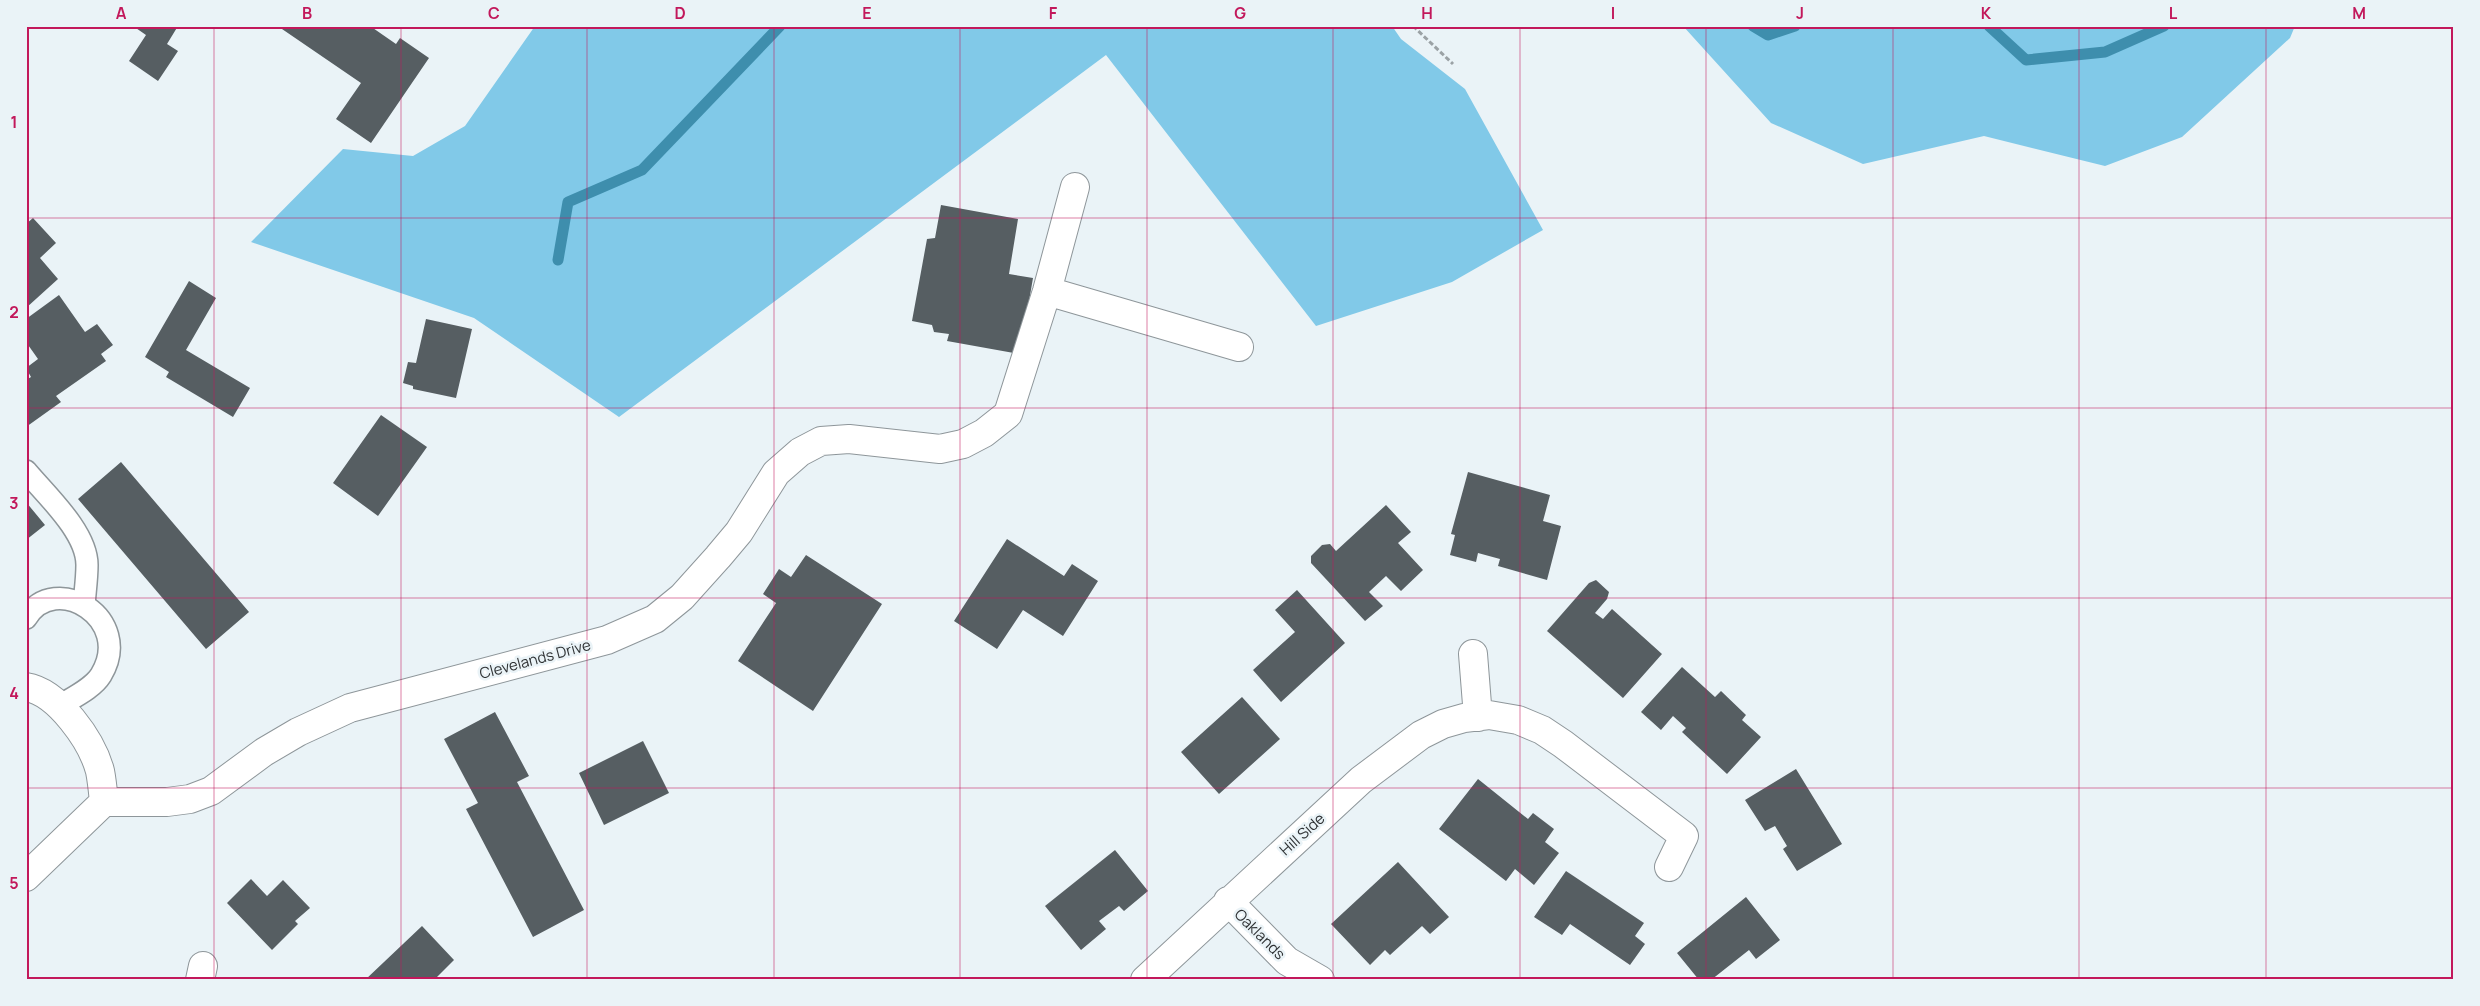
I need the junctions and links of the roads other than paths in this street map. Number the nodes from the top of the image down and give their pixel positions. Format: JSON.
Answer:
{"nodes":[{"id":1,"x":1075,"y":187,"type":"dead end"},
{"id":2,"x":1048,"y":291,"type":"junction"},
{"id":3,"x":1239,"y":347,"type":"dead end"},
{"id":4,"x":26,"y":471,"type":"edge"},
{"id":5,"x":84,"y":605,"type":"junction"},
{"id":6,"x":26,"y":618,"type":"edge"},
{"id":7,"x":1474,"y":654,"type":"dead end"},
{"id":8,"x":26,"y":687,"type":"edge"},
{"id":9,"x":61,"y":705,"type":"junction"},
{"id":10,"x":1478,"y":717,"type":"junction"},
{"id":11,"x":104,"y":802,"type":"junction"},
{"id":12,"x":1669,"y":867,"type":"dead end"},
{"id":13,"x":26,"y":877,"type":"edge"},
{"id":14,"x":1228,"y":901,"type":"junction"},
{"id":15,"x":1144,"y":980,"type":"edge"},
{"id":16,"x":1320,"y":980,"type":"edge"}],
"edges":[{"from":1,"to":2,"type":"street"},
{"from":2,"to":3,"type":"street"},
{"from":2,"to":11,"type":"street","name":"Clevelands Drive"},
{"from":4,"to":5,"type":"lane"},
{"from":5,"to":6,"type":"lane"},
{"from":5,"to":9,"type":"lane"},
{"from":7,"to":10,"type":"street"},
{"from":8,"to":9,"type":"street"},
{"from":9,"to":11,"type":"street"},
{"from":10,"to":12,"type":"street","name":"Hill Side"},
{"from":10,"to":14,"type":"street","name":"Hill Side"},
{"from":11,"to":13,"type":"street"},
{"from":14,"to":15,"type":"street","name":"Hill Side"},
{"from":14,"to":16,"type":"street","name":"Oaklands"}]}
